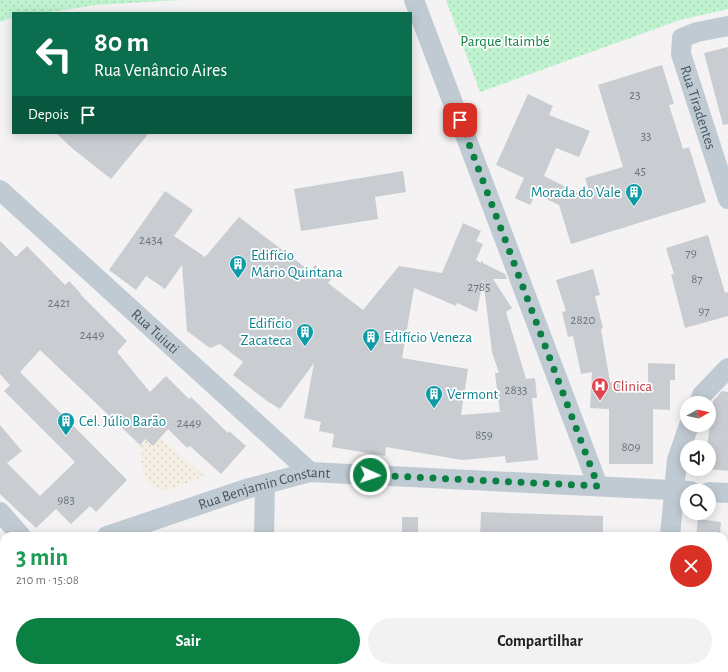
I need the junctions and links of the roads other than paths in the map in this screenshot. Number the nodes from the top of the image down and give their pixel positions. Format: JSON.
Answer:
{"nodes":[{"id":1,"x":415,"y":2,"type":"edge"},
{"id":2,"x":728,"y":26,"type":"edge"},
{"id":3,"x":0,"y":190,"type":"edge"},
{"id":4,"x":728,"y":199,"type":"edge"},
{"id":5,"x":728,"y":368,"type":"edge"},
{"id":6,"x":702,"y":396,"type":"edge"},
{"id":7,"x":687,"y":432,"type":"edge"},
{"id":8,"x":310,"y":472,"type":"junction"},
{"id":9,"x":265,"y":484,"type":"junction"},
{"id":10,"x":681,"y":484,"type":"edge"},
{"id":11,"x":598,"y":486,"type":"junction"},
{"id":12,"x":680,"y":491,"type":"edge"},
{"id":13,"x":716,"y":492,"type":"edge"},
{"id":14,"x":728,"y":493,"type":"edge"},
{"id":15,"x":680,"y":499,"type":"edge"},
{"id":16,"x":0,"y":512,"type":"edge"},
{"id":17,"x":18,"y":532,"type":"edge"},
{"id":18,"x":118,"y":532,"type":"edge"},
{"id":19,"x":264,"y":532,"type":"edge"},
{"id":20,"x":671,"y":532,"type":"edge"}],
"edges":[{"from":1,"to":11,"type":"street"},
{"from":2,"to":4,"type":"street","name":"Rua Tiradentes"},
{"from":3,"to":8,"type":"street","name":"Rua Tuiuti"},
{"from":5,"to":6,"type":"street"},
{"from":7,"to":10,"type":"street"},
{"from":8,"to":9,"type":"street","name":"Rua Benjamin Constant"},
{"from":8,"to":11,"type":"street","name":"Rua Benjamin Constant"},
{"from":9,"to":18,"type":"street","name":"Rua Benjamin Constant"},
{"from":9,"to":19,"type":"street"},
{"from":11,"to":12,"type":"street","name":"Rua Benjamin Constant"},
{"from":13,"to":14,"type":"street"},
{"from":15,"to":20,"type":"street"},
{"from":16,"to":17,"type":"street"}]}
